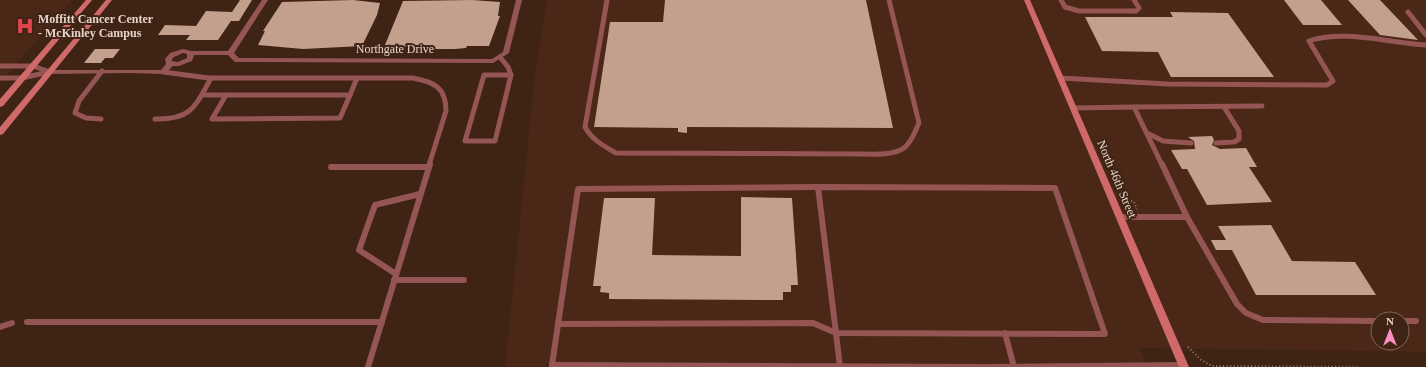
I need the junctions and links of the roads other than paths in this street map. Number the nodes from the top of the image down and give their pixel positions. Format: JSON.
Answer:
{"nodes":[{"id":1,"x":89,"y":0,"type":"edge"},
{"id":2,"x":109,"y":0,"type":"edge"},
{"id":3,"x":265,"y":0,"type":"edge"},
{"id":4,"x":519,"y":0,"type":"edge"},
{"id":5,"x":607,"y":0,"type":"edge"},
{"id":6,"x":889,"y":0,"type":"edge"},
{"id":7,"x":1027,"y":0,"type":"edge"},
{"id":8,"x":1061,"y":0,"type":"edge"},
{"id":9,"x":1134,"y":0,"type":"edge"},
{"id":10,"x":1408,"y":12,"type":"dead end"},
{"id":11,"x":1426,"y":35,"type":"edge"},
{"id":12,"x":1426,"y":45,"type":"edge"},
{"id":13,"x":191,"y":53,"type":"junction"},
{"id":14,"x":230,"y":53,"type":"junction"},
{"id":15,"x":500,"y":57,"type":"junction"},
{"id":16,"x":170,"y":64,"type":"junction"},
{"id":17,"x":0,"y":66,"type":"edge"},
{"id":18,"x":33,"y":66,"type":"junction"},
{"id":19,"x":102,"y":71,"type":"junction"},
{"id":20,"x":50,"y":72,"type":"junction"},
{"id":21,"x":162,"y":72,"type":"junction"},
{"id":22,"x":511,"y":75,"type":"junction"},
{"id":23,"x":0,"y":78,"type":"edge"},
{"id":24,"x":22,"y":78,"type":"junction"},
{"id":25,"x":211,"y":78,"type":"junction"},
{"id":26,"x":357,"y":78,"type":"junction"},
{"id":27,"x":1060,"y":78,"type":"junction"},
{"id":28,"x":202,"y":95,"type":"junction"},
{"id":29,"x":226,"y":95,"type":"junction"},
{"id":30,"x":350,"y":95,"type":"junction"},
{"id":31,"x":0,"y":104,"type":"edge"},
{"id":32,"x":1262,"y":106,"type":"dead end"},
{"id":33,"x":1134,"y":107,"type":"junction"},
{"id":34,"x":1224,"y":107,"type":"junction"},
{"id":35,"x":1073,"y":108,"type":"junction"},
{"id":36,"x":100,"y":119,"type":"dead end"},
{"id":37,"x":155,"y":119,"type":"dead end"},
{"id":38,"x":0,"y":132,"type":"edge"},
{"id":39,"x":1146,"y":133,"type":"junction"},
{"id":40,"x":1191,"y":143,"type":"dead end"},
{"id":41,"x":1216,"y":143,"type":"dead end"},
{"id":42,"x":331,"y":167,"type":"dead end"},
{"id":43,"x":429,"y":167,"type":"junction"},
{"id":44,"x":818,"y":187,"type":"junction"},
{"id":45,"x":420,"y":194,"type":"junction"},
{"id":46,"x":1120,"y":217,"type":"junction"},
{"id":47,"x":1187,"y":217,"type":"junction"},
{"id":48,"x":395,"y":277,"type":"junction"},
{"id":49,"x":464,"y":280,"type":"dead end"},
{"id":50,"x":1370,"y":321,"type":"edge"},
{"id":51,"x":1410,"y":321,"type":"edge"},
{"id":52,"x":1416,"y":321,"type":"dead end"},
{"id":53,"x":27,"y":322,"type":"dead end"},
{"id":54,"x":382,"y":322,"type":"junction"},
{"id":55,"x":12,"y":323,"type":"dead end"},
{"id":56,"x":558,"y":324,"type":"junction"},
{"id":57,"x":0,"y":327,"type":"edge"},
{"id":58,"x":835,"y":333,"type":"junction"},
{"id":59,"x":1005,"y":333,"type":"junction"},
{"id":60,"x":552,"y":366,"type":"edge"},
{"id":61,"x":839,"y":366,"type":"edge"},
{"id":62,"x":1184,"y":366,"type":"edge"},
{"id":63,"x":368,"y":367,"type":"edge"},
{"id":64,"x":1014,"y":367,"type":"edge"}],
"edges":[{"from":1,"to":18,"type":"street"},
{"from":2,"to":20,"type":"street"},
{"from":3,"to":14,"type":"street"},
{"from":4,"to":15,"type":"street"},
{"from":5,"to":6,"type":"lane"},
{"from":7,"to":27,"type":"street","name":"North 46th Street"},
{"from":8,"to":9,"type":"lane"},
{"from":10,"to":11,"type":"lane"},
{"from":12,"to":27,"type":"lane"},
{"from":13,"to":14,"type":"street","name":"Northgate Drive"},
{"from":13,"to":16,"type":"street"},
{"from":13,"to":16,"type":"street","name":"Northgate Drive"},
{"from":14,"to":15,"type":"street","name":"Northgate Drive"},
{"from":15,"to":22,"type":"lane"},
{"from":16,"to":21,"type":"street"},
{"from":17,"to":18,"type":"lane"},
{"from":18,"to":20,"type":"lane"},
{"from":18,"to":24,"type":"street"},
{"from":19,"to":20,"type":"street"},
{"from":19,"to":21,"type":"street"},
{"from":19,"to":36,"type":"lane"},
{"from":20,"to":24,"type":"lane"},
{"from":20,"to":38,"type":"street"},
{"from":21,"to":25,"type":"lane"},
{"from":22,"to":22,"type":"lane"},
{"from":23,"to":24,"type":"lane"},
{"from":24,"to":31,"type":"street"},
{"from":25,"to":26,"type":"lane"},
{"from":25,"to":28,"type":"lane"},
{"from":26,"to":30,"type":"lane"},
{"from":26,"to":43,"type":"lane"},
{"from":27,"to":35,"type":"street","name":"North 46th Street"},
{"from":28,"to":29,"type":"lane"},
{"from":28,"to":37,"type":"lane"},
{"from":29,"to":30,"type":"lane"},
{"from":29,"to":30,"type":"lane"},
{"from":32,"to":34,"type":"lane"},
{"from":33,"to":34,"type":"lane"},
{"from":33,"to":35,"type":"lane"},
{"from":33,"to":39,"type":"lane"},
{"from":34,"to":41,"type":"lane"},
{"from":35,"to":46,"type":"street","name":"North 46th Street"},
{"from":39,"to":40,"type":"lane"},
{"from":39,"to":47,"type":"lane"},
{"from":42,"to":43,"type":"lane"},
{"from":43,"to":45,"type":"lane"},
{"from":44,"to":56,"type":"lane"},
{"from":44,"to":58,"type":"lane"},
{"from":44,"to":59,"type":"lane"},
{"from":45,"to":48,"type":"lane"},
{"from":45,"to":48,"type":"lane"},
{"from":46,"to":47,"type":"lane"},
{"from":46,"to":62,"type":"street","name":"North 46th Street"},
{"from":47,"to":50,"type":"lane"},
{"from":48,"to":49,"type":"lane"},
{"from":48,"to":54,"type":"lane"},
{"from":51,"to":52,"type":"lane"},
{"from":53,"to":54,"type":"lane"},
{"from":54,"to":63,"type":"lane"},
{"from":55,"to":57,"type":"lane"},
{"from":56,"to":58,"type":"lane"},
{"from":56,"to":60,"type":"lane"},
{"from":58,"to":59,"type":"lane"},
{"from":58,"to":61,"type":"lane"},
{"from":59,"to":64,"type":"lane"},
{"from":60,"to":61,"type":"lane"},
{"from":61,"to":64,"type":"lane"},
{"from":62,"to":64,"type":"lane"}]}
